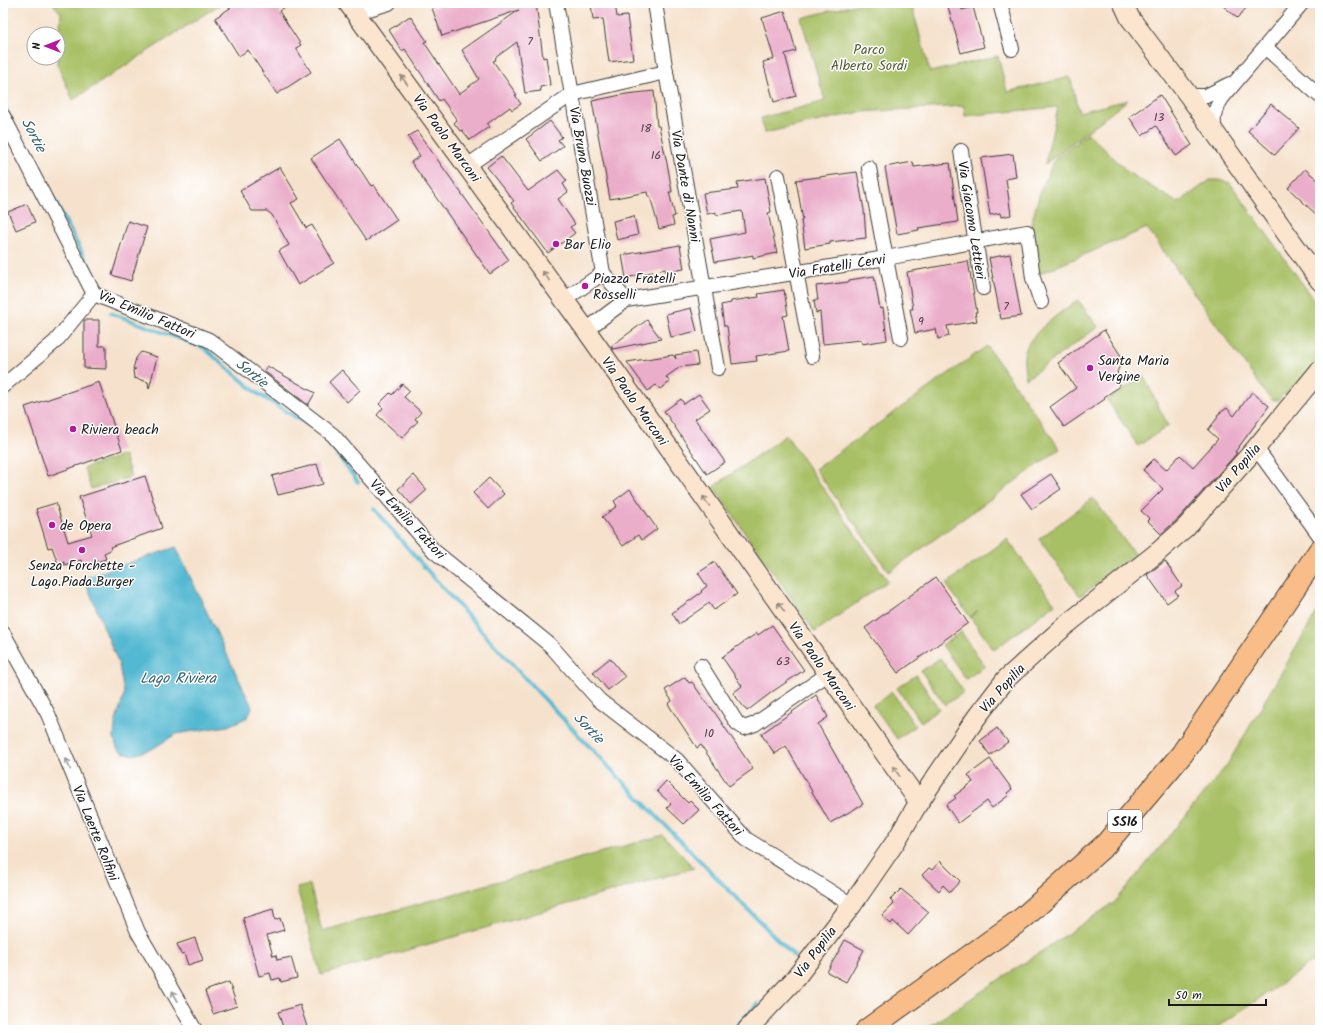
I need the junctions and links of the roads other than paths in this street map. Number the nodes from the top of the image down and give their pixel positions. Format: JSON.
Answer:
{"nodes":[{"id":1,"x":389,"y":3,"type":"edge"},
{"id":2,"x":556,"y":3,"type":"edge"},
{"id":3,"x":655,"y":3,"type":"edge"},
{"id":4,"x":1000,"y":3,"type":"edge"},
{"id":5,"x":1123,"y":3,"type":"edge"},
{"id":6,"x":1302,"y":3,"type":"edge"},
{"id":7,"x":352,"y":8,"type":"edge"},
{"id":8,"x":1265,"y":47,"type":"junction"},
{"id":9,"x":1012,"y":48,"type":"dead end"},
{"id":10,"x":666,"y":72,"type":"junction"},
{"id":11,"x":1237,"y":79,"type":"junction"},
{"id":12,"x":572,"y":94,"type":"junction"},
{"id":13,"x":1320,"y":96,"type":"edge"},
{"id":14,"x":1222,"y":98,"type":"junction"},
{"id":15,"x":1193,"y":101,"type":"junction"},
{"id":16,"x":3,"y":116,"type":"edge"},
{"id":17,"x":1216,"y":134,"type":"junction"},
{"id":18,"x":961,"y":151,"type":"dead end"},
{"id":19,"x":467,"y":166,"type":"junction"},
{"id":20,"x":869,"y":168,"type":"dead end"},
{"id":21,"x":778,"y":176,"type":"dead end"},
{"id":22,"x":975,"y":241,"type":"junction"},
{"id":23,"x":886,"y":258,"type":"junction"},
{"id":24,"x":797,"y":271,"type":"junction"},
{"id":25,"x":603,"y":273,"type":"junction"},
{"id":26,"x":1320,"y":281,"type":"edge"},
{"id":27,"x":704,"y":288,"type":"junction"},
{"id":28,"x":984,"y":288,"type":"dead end"},
{"id":29,"x":94,"y":294,"type":"junction"},
{"id":30,"x":564,"y":300,"type":"junction"},
{"id":31,"x":626,"y":300,"type":"junction"},
{"id":32,"x":1040,"y":302,"type":"dead end"},
{"id":33,"x":586,"y":330,"type":"junction"},
{"id":34,"x":901,"y":338,"type":"dead end"},
{"id":35,"x":812,"y":356,"type":"dead end"},
{"id":36,"x":718,"y":368,"type":"dead end"},
{"id":37,"x":1320,"y":370,"type":"edge"},
{"id":38,"x":3,"y":386,"type":"edge"},
{"id":39,"x":1256,"y":448,"type":"junction"},
{"id":40,"x":1320,"y":536,"type":"edge"},
{"id":41,"x":1320,"y":550,"type":"edge"},
{"id":42,"x":3,"y":633,"type":"edge"},
{"id":43,"x":701,"y":666,"type":"dead end"},
{"id":44,"x":828,"y":674,"type":"junction"},
{"id":45,"x":919,"y":802,"type":"junction"},
{"id":46,"x":852,"y":905,"type":"junction"},
{"id":47,"x":195,"y":1030,"type":"edge"},
{"id":48,"x":747,"y":1030,"type":"edge"},
{"id":49,"x":867,"y":1030,"type":"edge"}],
"edges":[{"from":1,"to":7,"type":"street"},
{"from":2,"to":12,"type":"street","name":"Via Bruno Buozzi"},
{"from":3,"to":10,"type":"street","name":"Via Dante di Nanni"},
{"from":4,"to":9,"type":"street"},
{"from":5,"to":15,"type":"street"},
{"from":6,"to":8,"type":"street"},
{"from":19,"to":7,"type":"street","name":"Via Paolo Marconi","one_way":true},
{"from":8,"to":11,"type":"street"},
{"from":8,"to":13,"type":"street"},
{"from":10,"to":12,"type":"street"},
{"from":10,"to":27,"type":"street","name":"Via Dante di Nanni"},
{"from":11,"to":14,"type":"street"},
{"from":11,"to":15,"type":"street"},
{"from":12,"to":19,"type":"street"},
{"from":12,"to":25,"type":"street","name":"Via Bruno Buozzi"},
{"from":14,"to":15,"type":"street"},
{"from":14,"to":17,"type":"street"},
{"from":15,"to":17,"type":"street"},
{"from":16,"to":29,"type":"street","name":"Via Emilio Fattori"},
{"from":17,"to":26,"type":"street"},
{"from":18,"to":22,"type":"street","name":"Via Giacomo Lettieri"},
{"from":30,"to":19,"type":"street","name":"Via Paolo Marconi","one_way":true},
{"from":20,"to":23,"type":"street"},
{"from":21,"to":24,"type":"street"},
{"from":22,"to":23,"type":"street","name":"Via Fratelli Cervi"},
{"from":22,"to":28,"type":"street","name":"Via Giacomo Lettieri"},
{"from":22,"to":32,"type":"street","name":"Via Fratelli Cervi"},
{"from":23,"to":24,"type":"street","name":"Via Fratelli Cervi"},
{"from":23,"to":34,"type":"street"},
{"from":24,"to":27,"type":"street","name":"Via Fratelli Cervi"},
{"from":24,"to":35,"type":"street"},
{"from":25,"to":30,"type":"street"},
{"from":25,"to":31,"type":"street"},
{"from":27,"to":31,"type":"street","name":"Via Fratelli Cervi"},
{"from":27,"to":36,"type":"street","name":"Via Dante di Nanni"},
{"from":29,"to":38,"type":"street"},
{"from":29,"to":46,"type":"street","name":"Via Emilio Fattori"},
{"from":30,"to":33,"type":"street","name":"Via Paolo Marconi"},
{"from":31,"to":33,"type":"street","name":"Via Fratelli Cervi"},
{"from":44,"to":33,"type":"street","name":"Via Paolo Marconi","one_way":true},
{"from":37,"to":39,"type":"street","name":"Via Popilia"},
{"from":39,"to":40,"type":"street"},
{"from":39,"to":45,"type":"street","name":"Via Popilia"},
{"from":41,"to":49,"type":"main road","number":"SS16"},
{"from":47,"to":42,"type":"street","name":"Via Laerte Rolfini","one_way":true},
{"from":43,"to":44,"type":"street"},
{"from":45,"to":44,"type":"street","name":"Via Paolo Marconi","one_way":true},
{"from":45,"to":46,"type":"street","name":"Via Popilia"},
{"from":46,"to":48,"type":"street","name":"Via Popilia"}]}
